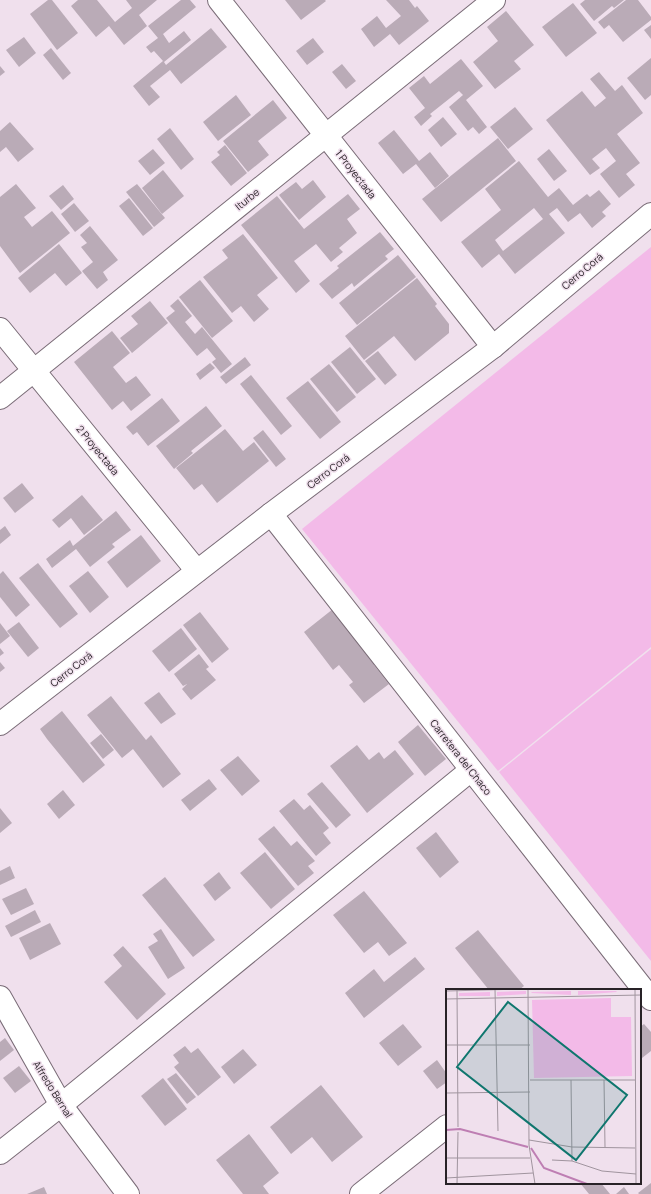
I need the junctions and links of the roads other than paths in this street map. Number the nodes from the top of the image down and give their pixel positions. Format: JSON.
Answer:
{"nodes":[{"id":1,"x":219,"y":0,"type":"edge"},
{"id":2,"x":494,"y":0,"type":"edge"},
{"id":3,"x":325,"y":135,"type":"junction"},
{"id":4,"x":651,"y":214,"type":"edge"},
{"id":5,"x":0,"y":329,"type":"edge"},
{"id":6,"x":493,"y":347,"type":"junction"},
{"id":7,"x":34,"y":371,"type":"junction"},
{"id":8,"x":0,"y":398,"type":"edge"},
{"id":9,"x":271,"y":514,"type":"junction"},
{"id":10,"x":196,"y":571,"type":"junction"},
{"id":11,"x":0,"y":724,"type":"edge"},
{"id":12,"x":471,"y":770,"type":"junction"},
{"id":13,"x":627,"y":984,"type":"edge"},
{"id":14,"x":641,"y":993,"type":"edge"},
{"id":15,"x":0,"y":997,"type":"edge"},
{"id":16,"x":651,"y":999,"type":"edge"},
{"id":17,"x":61,"y":1105,"type":"junction"},
{"id":18,"x":446,"y":1127,"type":"edge"},
{"id":19,"x":0,"y":1153,"type":"edge"},
{"id":20,"x":128,"y":1194,"type":"edge"},
{"id":21,"x":361,"y":1194,"type":"edge"}],
"edges":[{"from":1,"to":3,"type":"street","name":"1 Proyectada"},
{"from":2,"to":3,"type":"street","name":"Iturbe"},
{"from":3,"to":6,"type":"street","name":"1 Proyectada"},
{"from":3,"to":7,"type":"street","name":"Iturbe"},
{"from":4,"to":6,"type":"street","name":"Cerro Corá"},
{"from":5,"to":7,"type":"street","name":"2 Proyectada"},
{"from":6,"to":9,"type":"street","name":"Cerro Corá"},
{"from":7,"to":8,"type":"street","name":"Iturbe"},
{"from":7,"to":10,"type":"street","name":"2 Proyectada"},
{"from":9,"to":10,"type":"street","name":"Cerro Corá"},
{"from":9,"to":12,"type":"street","name":"Carretera del Chaco"},
{"from":10,"to":11,"type":"street","name":"Cerro Corá"},
{"from":12,"to":13,"type":"street","name":"Carretera del Chaco"},
{"from":12,"to":17,"type":"street"},
{"from":14,"to":16,"type":"street","name":"Carretera del Chaco"},
{"from":15,"to":17,"type":"street","name":"Alfredo Bernal"},
{"from":17,"to":19,"type":"street"},
{"from":17,"to":20,"type":"street","name":"Alfredo Bernal"},
{"from":18,"to":21,"type":"street"}]}
